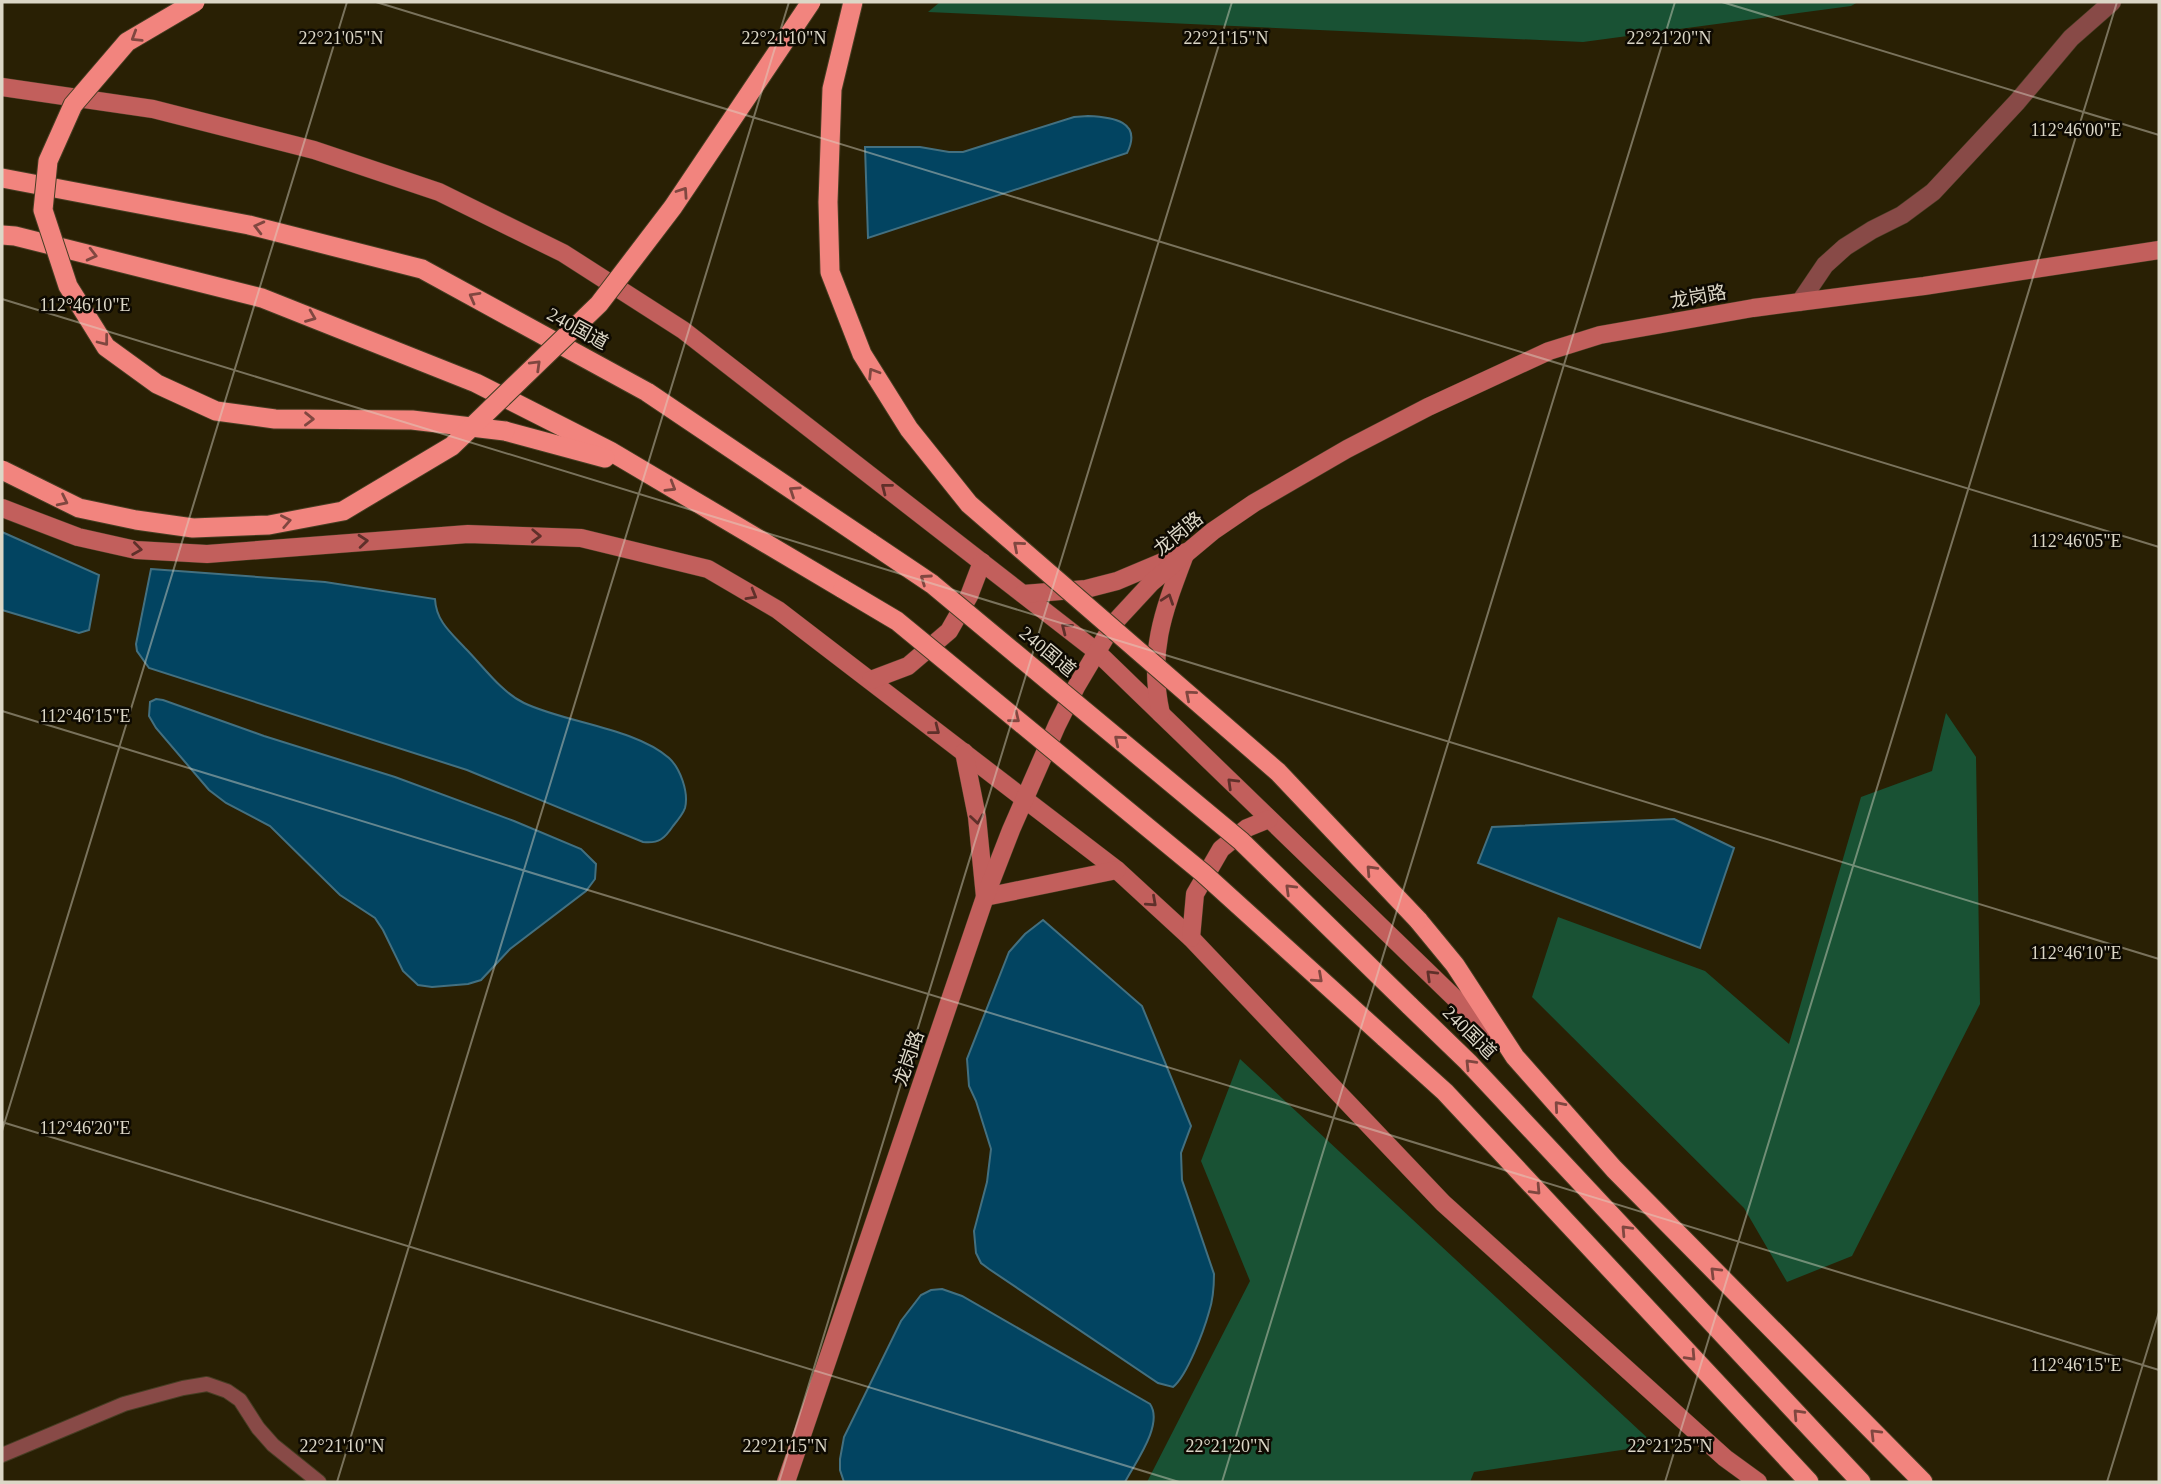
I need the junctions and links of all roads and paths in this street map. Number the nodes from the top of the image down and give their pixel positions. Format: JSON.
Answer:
{"nodes":[{"id":1,"x":195,"y":2,"type":"edge"},
{"id":2,"x":811,"y":2,"type":"edge"},
{"id":3,"x":853,"y":2,"type":"edge"},
{"id":4,"x":2112,"y":2,"type":"edge"},
{"id":5,"x":2,"y":87,"type":"edge"},
{"id":6,"x":2,"y":178,"type":"edge"},
{"id":7,"x":2,"y":235,"type":"edge"},
{"id":8,"x":2159,"y":250,"type":"edge"},
{"id":9,"x":1800,"y":302,"type":"junction"},
{"id":10,"x":634,"y":465,"type":"junction"},
{"id":11,"x":2,"y":470,"type":"edge"},
{"id":12,"x":2,"y":508,"type":"edge"},
{"id":13,"x":1186,"y":552,"type":"junction"},
{"id":14,"x":982,"y":562,"type":"junction"},
{"id":15,"x":1023,"y":594,"type":"junction"},
{"id":16,"x":1096,"y":651,"type":"junction"},
{"id":17,"x":871,"y":680,"type":"junction"},
{"id":18,"x":1161,"y":714,"type":"junction"},
{"id":19,"x":964,"y":752,"type":"junction"},
{"id":20,"x":1024,"y":799,"type":"junction"},
{"id":21,"x":1269,"y":819,"type":"junction"},
{"id":22,"x":1117,"y":870,"type":"junction"},
{"id":23,"x":985,"y":897,"type":"junction"},
{"id":24,"x":1191,"y":938,"type":"junction"},
{"id":25,"x":1515,"y":1057,"type":"junction"},
{"id":26,"x":2,"y":1455,"type":"edge"},
{"id":27,"x":319,"y":1482,"type":"edge"},
{"id":28,"x":786,"y":1482,"type":"edge"},
{"id":29,"x":1758,"y":1482,"type":"edge"},
{"id":30,"x":1809,"y":1482,"type":"edge"},
{"id":31,"x":1861,"y":1482,"type":"edge"},
{"id":32,"x":1923,"y":1482,"type":"edge"}],
"edges":[{"from":1,"to":10,"type":"highway","one_way":true,"bridge":true},
{"from":11,"to":2,"type":"highway","one_way":true,"bridge":true},
{"from":25,"to":3,"type":"highway","one_way":true,"bridge":true},
{"from":4,"to":9,"type":"street"},
{"from":14,"to":5,"type":"main road","one_way":true},
{"from":31,"to":6,"type":"highway","name":"240国道","one_way":true,"bridge":true},
{"from":7,"to":10,"type":"highway","one_way":true},
{"from":8,"to":9,"type":"main road","name":"龙岗路"},
{"from":9,"to":13,"type":"main road","name":"龙岗路"},
{"from":10,"to":30,"type":"highway","one_way":true,"bridge":true},
{"from":12,"to":17,"type":"main road","one_way":true},
{"from":13,"to":15,"type":"main road"},
{"from":13,"to":16,"type":"main road","name":"龙岗路"},
{"from":18,"to":13,"type":"main road","one_way":true},
{"from":14,"to":15,"type":"main road"},
{"from":14,"to":17,"type":"main road"},
{"from":16,"to":15,"type":"main road","one_way":true},
{"from":16,"to":18,"type":"main road"},
{"from":16,"to":20,"type":"main road","name":"龙岗路"},
{"from":17,"to":19,"type":"main road","one_way":true},
{"from":21,"to":18,"type":"main road","one_way":true},
{"from":19,"to":20,"type":"main road"},
{"from":19,"to":23,"type":"main road","one_way":true},
{"from":20,"to":22,"type":"main road"},
{"from":20,"to":23,"type":"main road","name":"龙岗路"},
{"from":21,"to":24,"type":"main road"},
{"from":25,"to":21,"type":"main road","one_way":true},
{"from":22,"to":23,"type":"main road"},
{"from":22,"to":24,"type":"main road","one_way":true},
{"from":23,"to":28,"type":"main road","name":"龙岗路"},
{"from":24,"to":29,"type":"main road"},
{"from":32,"to":25,"type":"highway","one_way":true},
{"from":26,"to":27,"type":"street"}]}
